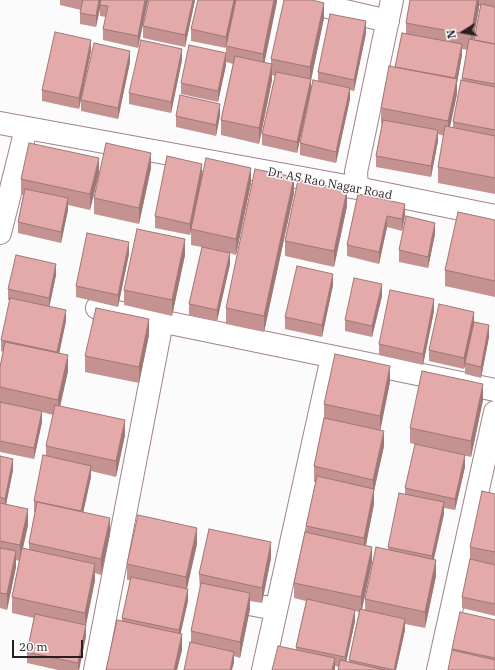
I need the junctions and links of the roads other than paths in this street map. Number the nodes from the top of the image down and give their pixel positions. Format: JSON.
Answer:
{"nodes":[{"id":1,"x":298,"y":0,"type":"edge"},
{"id":2,"x":390,"y":10,"type":"edge"},
{"id":3,"x":0,"y":123,"type":"edge"},
{"id":4,"x":26,"y":128,"type":"junction"},
{"id":5,"x":357,"y":188,"type":"junction"},
{"id":6,"x":495,"y":216,"type":"edge"},
{"id":7,"x":0,"y":234,"type":"edge"},
{"id":8,"x":97,"y":308,"type":"edge"},
{"id":9,"x":162,"y":322,"type":"junction"},
{"id":10,"x":332,"y":356,"type":"junction"},
{"id":11,"x":495,"y":390,"type":"edge"},
{"id":12,"x":495,"y":412,"type":"edge"},
{"id":13,"x":112,"y":581,"type":"junction"},
{"id":14,"x":133,"y":585,"type":"edge"},
{"id":15,"x":199,"y":595,"type":"edge"},
{"id":16,"x":276,"y":609,"type":"junction"},
{"id":17,"x":95,"y":670,"type":"edge"},
{"id":18,"x":263,"y":670,"type":"edge"},
{"id":19,"x":438,"y":670,"type":"edge"}],
"edges":[{"from":1,"to":2,"type":"street"},
{"from":2,"to":5,"type":"street"},
{"from":3,"to":4,"type":"street","name":"Dr. AS Rao Nagar Road"},
{"from":4,"to":5,"type":"street","name":"Dr. AS Rao Nagar Road"},
{"from":4,"to":7,"type":"street"},
{"from":5,"to":6,"type":"street","name":"Dr. AS Rao Nagar Road"},
{"from":8,"to":9,"type":"street"},
{"from":9,"to":10,"type":"street"},
{"from":9,"to":13,"type":"street"},
{"from":10,"to":11,"type":"street"},
{"from":10,"to":16,"type":"street"},
{"from":12,"to":19,"type":"street"},
{"from":13,"to":14,"type":"street"},
{"from":13,"to":17,"type":"street"},
{"from":15,"to":16,"type":"street"},
{"from":16,"to":18,"type":"street"}]}
